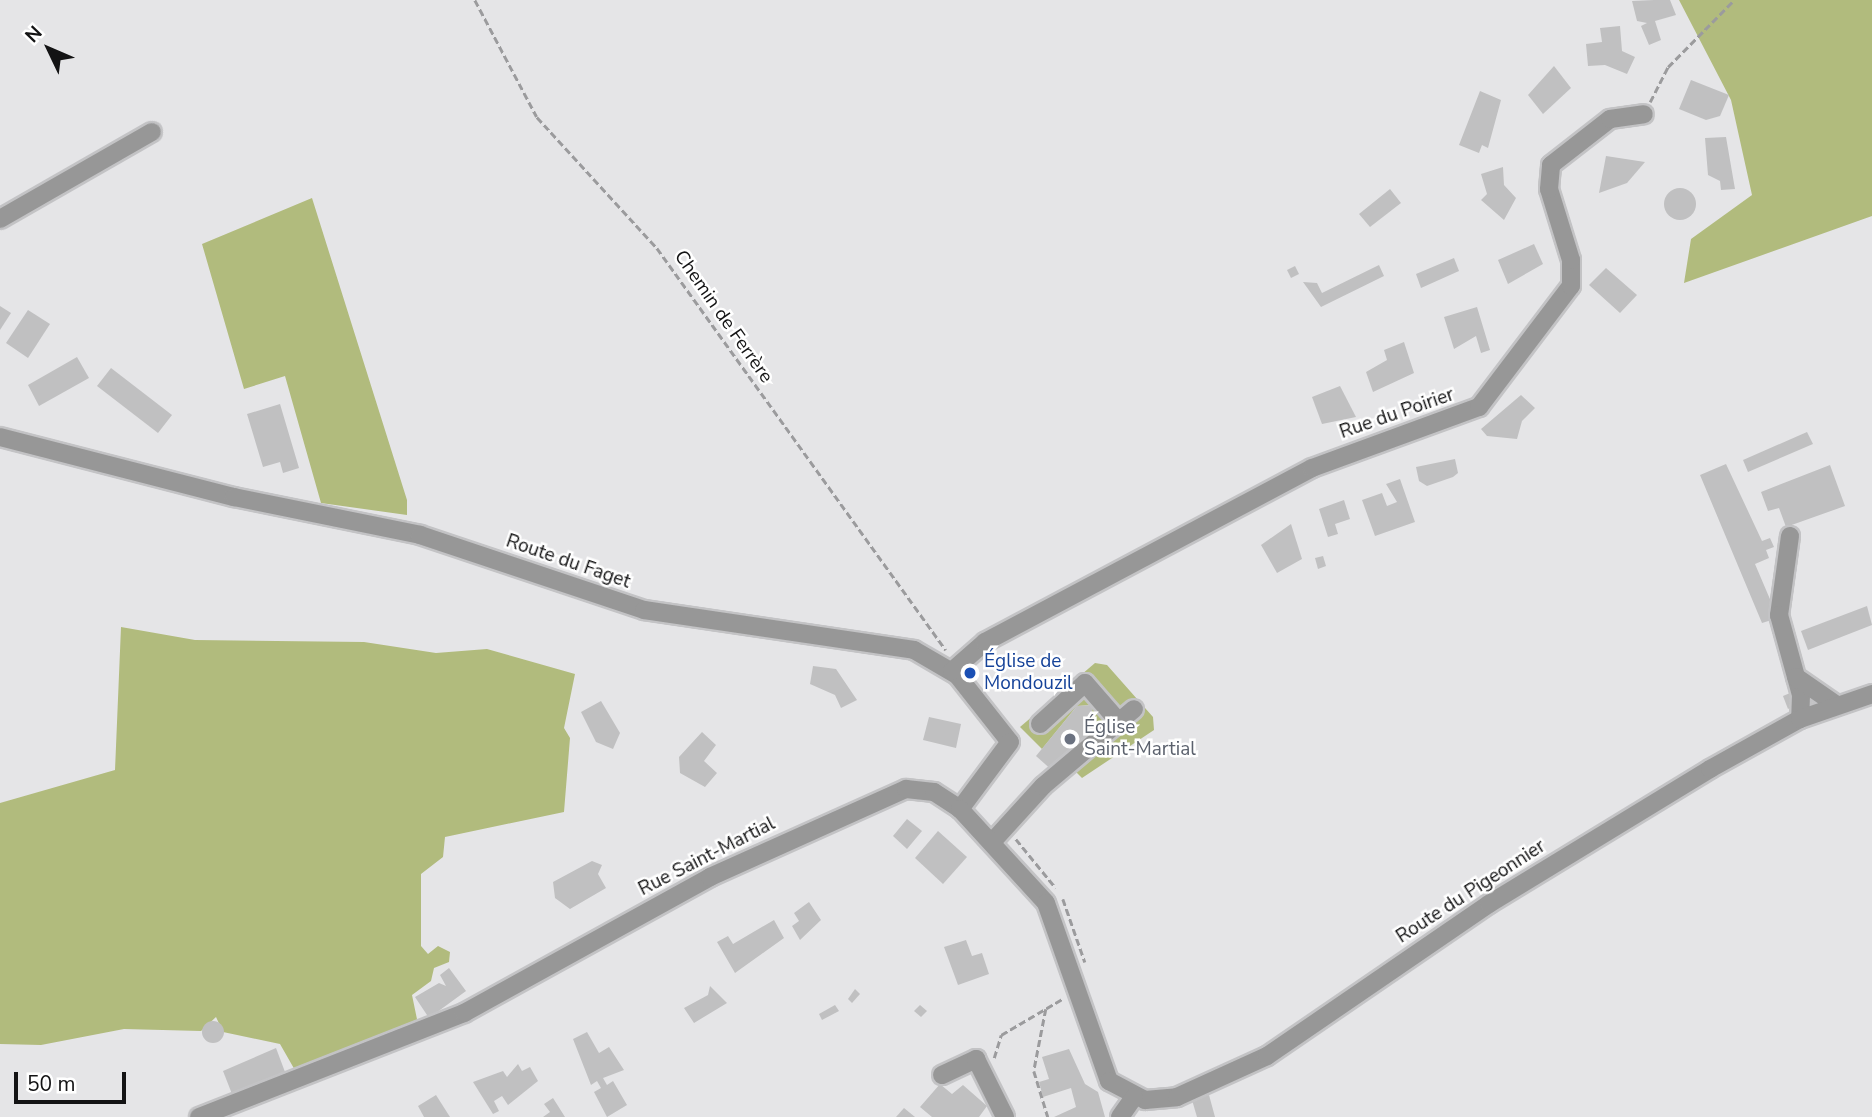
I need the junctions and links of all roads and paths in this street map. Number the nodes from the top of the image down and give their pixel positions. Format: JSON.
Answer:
{"nodes":[{"id":1,"x":475,"y":0,"type":"edge"},
{"id":2,"x":1734,"y":0,"type":"edge"},
{"id":3,"x":1644,"y":114,"type":"joint"},
{"id":4,"x":152,"y":132,"type":"dead end"},
{"id":5,"x":0,"y":219,"type":"edge"},
{"id":6,"x":0,"y":437,"type":"edge"},
{"id":7,"x":1790,"y":536,"type":"dead end"},
{"id":8,"x":947,"y":662,"type":"junction"},
{"id":9,"x":1794,"y":675,"type":"junction"},
{"id":10,"x":1872,"y":694,"type":"edge"},
{"id":11,"x":1835,"y":704,"type":"junction"},
{"id":12,"x":1134,"y":709,"type":"dead end"},
{"id":13,"x":1800,"y":719,"type":"junction"},
{"id":14,"x":1119,"y":722,"type":"junction"},
{"id":15,"x":1040,"y":724,"type":"dead end"},
{"id":16,"x":960,"y":809,"type":"junction"},
{"id":17,"x":1000,"y":836,"type":"junction"},
{"id":18,"x":1089,"y":975,"type":"dead end"},
{"id":19,"x":1077,"y":990,"type":"junction"},
{"id":20,"x":1046,"y":1009,"type":"junction"},
{"id":21,"x":943,"y":1074,"type":"dead end"},
{"id":22,"x":988,"y":1079,"type":"junction"},
{"id":23,"x":1134,"y":1097,"type":"junction"},
{"id":24,"x":199,"y":1117,"type":"edge"},
{"id":25,"x":1005,"y":1117,"type":"edge"},
{"id":26,"x":1048,"y":1117,"type":"edge"},
{"id":27,"x":1120,"y":1117,"type":"edge"}],
"edges":[{"from":1,"to":8,"type":"path","name":"Chemin de Ferrère"},
{"from":2,"to":3,"type":"path"},
{"from":3,"to":8,"type":"street","name":"Rue du Poirier"},
{"from":4,"to":5,"type":"street"},
{"from":6,"to":8,"type":"street","name":"Route du Faget"},
{"from":7,"to":9,"type":"street"},
{"from":8,"to":16,"type":"street"},
{"from":9,"to":11,"type":"street"},
{"from":9,"to":13,"type":"street"},
{"from":10,"to":11,"type":"street","name":"Route du Pigeonnier"},
{"from":11,"to":13,"type":"street","name":"Route du Pigeonnier"},
{"from":12,"to":14,"type":"street"},
{"from":13,"to":23,"type":"street","name":"Route du Pigeonnier"},
{"from":14,"to":15,"type":"street"},
{"from":14,"to":17,"type":"street"},
{"from":16,"to":17,"type":"street","name":"Rue Saint-Martial"},
{"from":16,"to":24,"type":"street","name":"Rue Saint-Martial"},
{"from":17,"to":18,"type":"path"},
{"from":17,"to":19,"type":"street","name":"Rue Saint-Martial"},
{"from":19,"to":20,"type":"path"},
{"from":19,"to":23,"type":"street","name":"Rue Saint-Martial"},
{"from":20,"to":22,"type":"path"},
{"from":20,"to":26,"type":"path"},
{"from":21,"to":22,"type":"street"},
{"from":22,"to":25,"type":"street"},
{"from":23,"to":27,"type":"street"}]}
